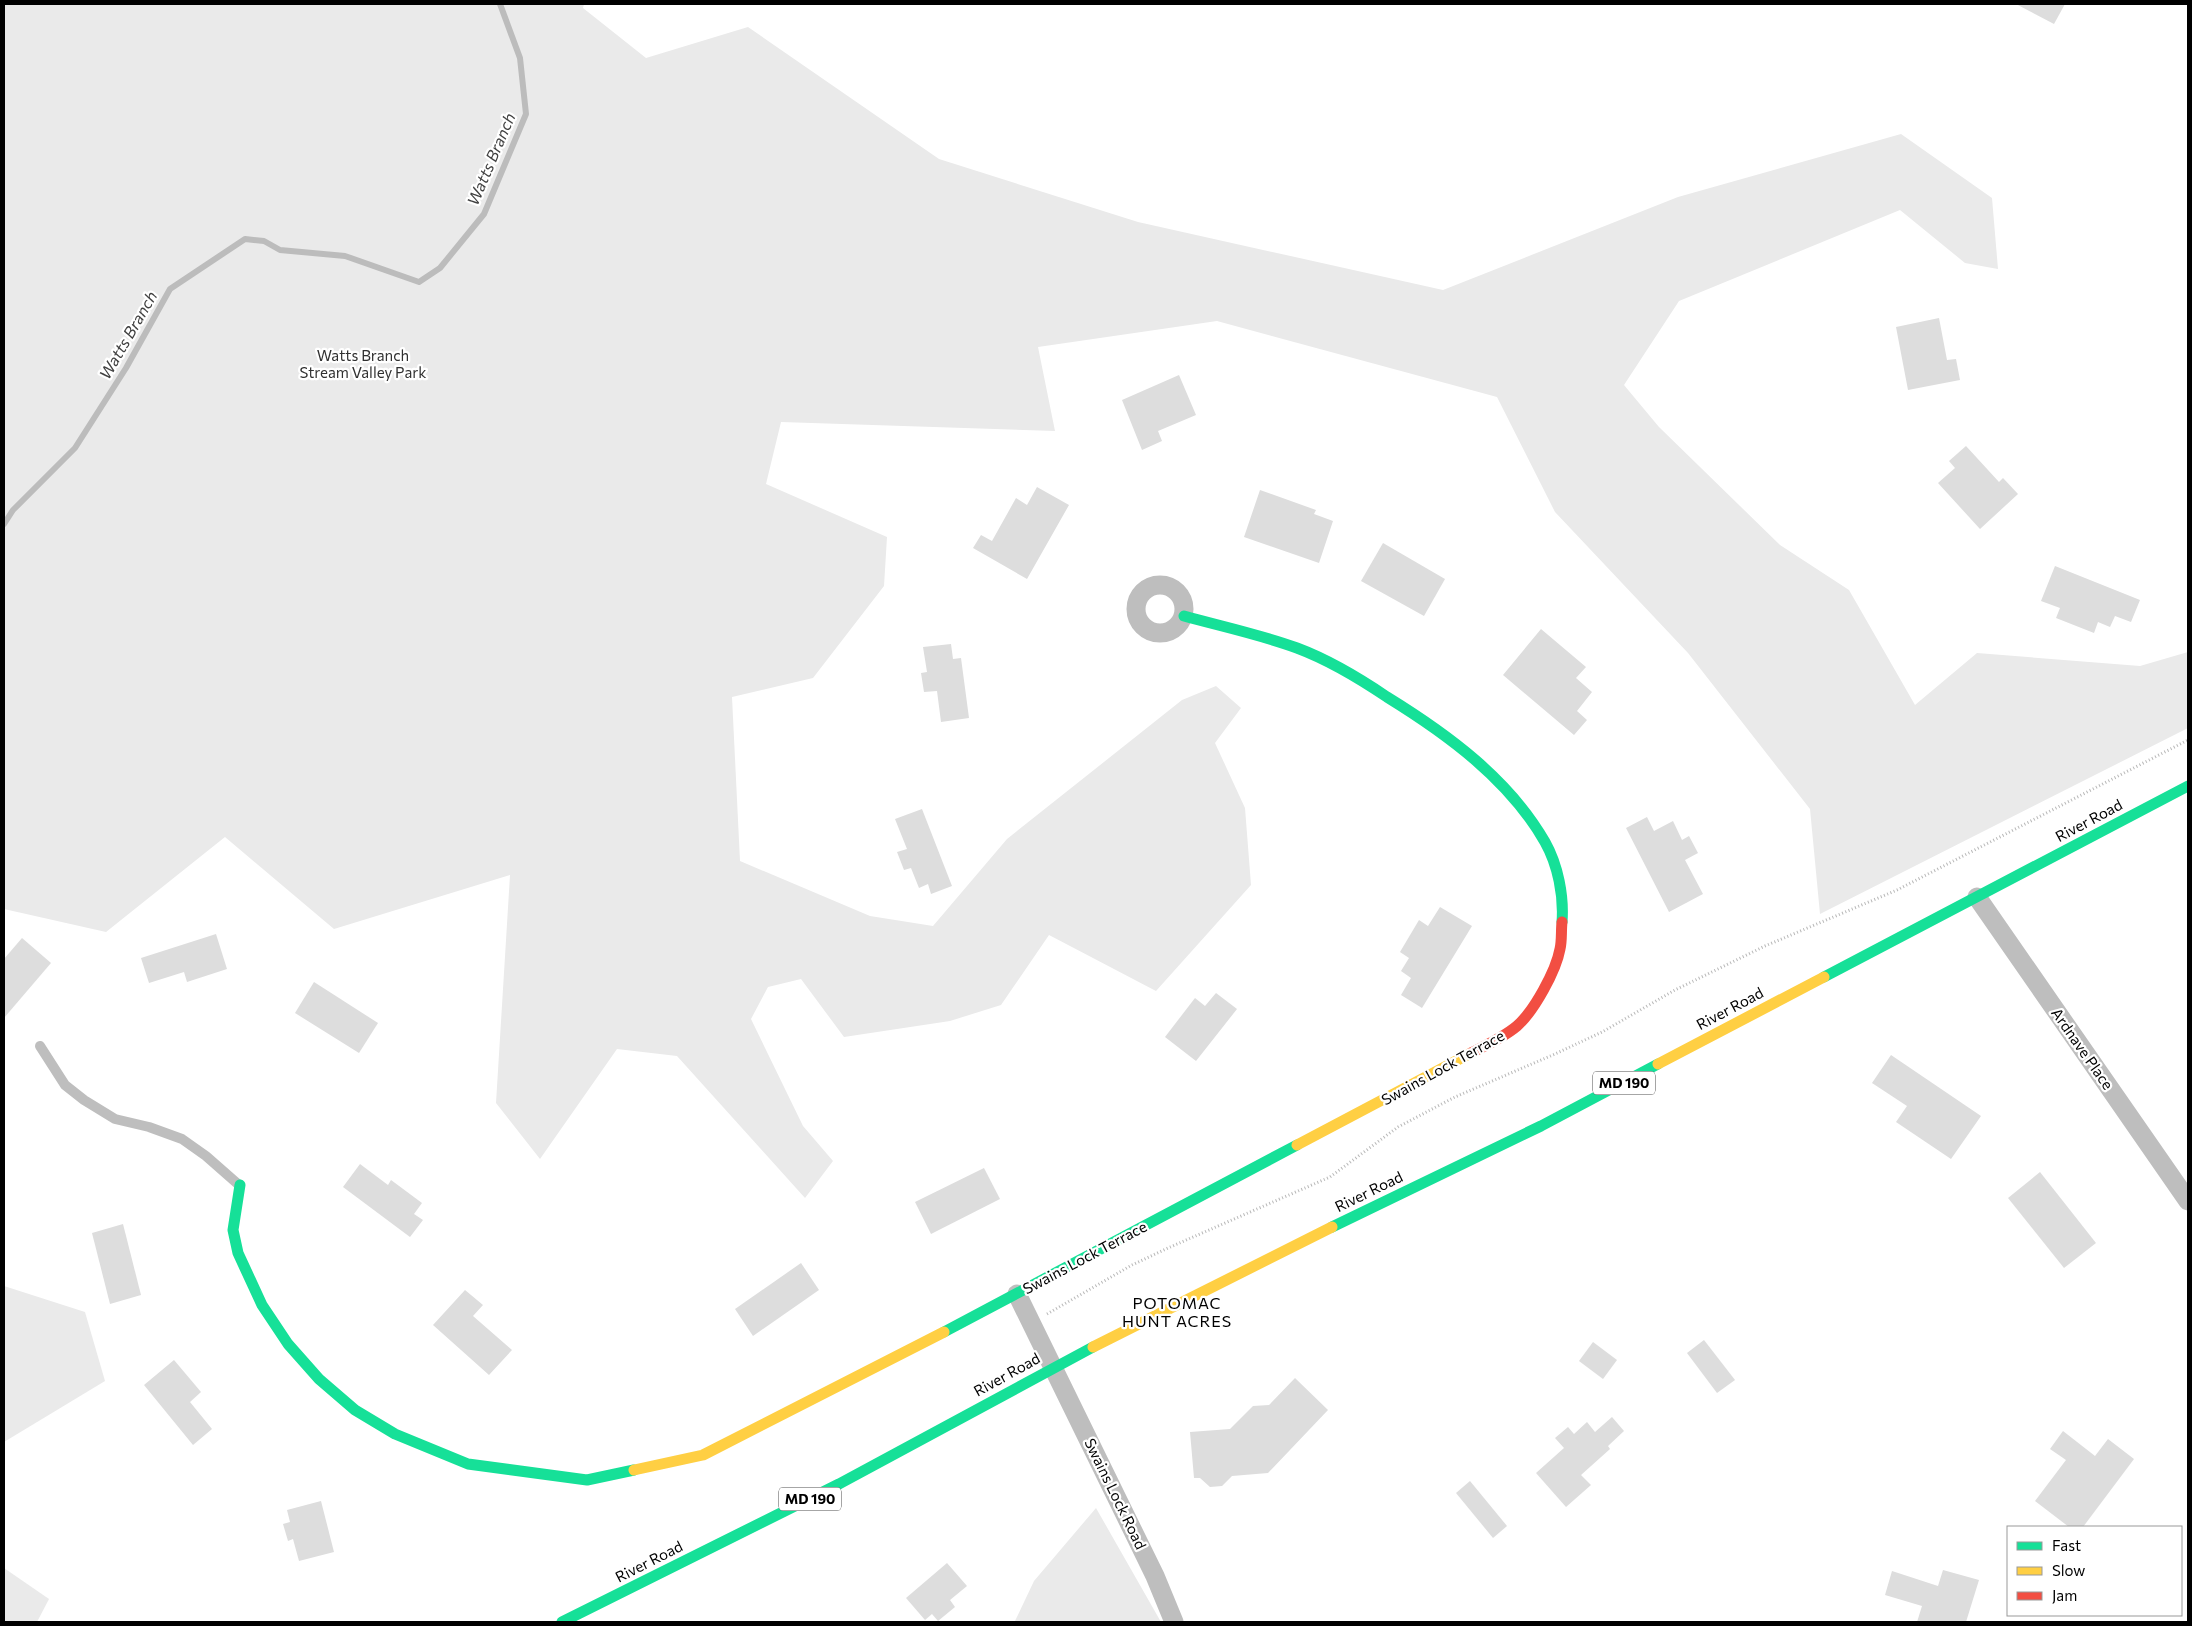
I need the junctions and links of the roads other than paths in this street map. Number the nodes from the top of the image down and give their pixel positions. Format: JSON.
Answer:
{"nodes":[{"id":1,"x":1184,"y":616,"type":"dead end"},
{"id":2,"x":2188,"y":786,"type":"edge"},
{"id":3,"x":1977,"y":896,"type":"junction"},
{"id":4,"x":40,"y":1046,"type":"dead end"},
{"id":5,"x":240,"y":1185,"type":"joint"},
{"id":6,"x":2188,"y":1201,"type":"edge"},
{"id":7,"x":1017,"y":1294,"type":"junction"},
{"id":8,"x":1053,"y":1367,"type":"junction"},
{"id":9,"x":562,"y":1622,"type":"edge"},
{"id":10,"x":1174,"y":1622,"type":"edge"}],
"edges":[{"from":1,"to":7,"type":"street","name":"Swains Lock Terrace"},
{"from":2,"to":3,"type":"street","name":"River Road","number":"MD 190"},
{"from":3,"to":6,"type":"street","name":"Ardnave Place"},
{"from":3,"to":8,"type":"street","name":"River Road","number":"MD 190"},
{"from":4,"to":5,"type":"lane"},
{"from":5,"to":7,"type":"street","name":"Swains Lock Terrace"},
{"from":7,"to":8,"type":"street","name":"Swains Lock Terrace"},
{"from":8,"to":9,"type":"street","name":"River Road","number":"MD 190"},
{"from":8,"to":10,"type":"street","name":"Swains Lock Road"}]}
